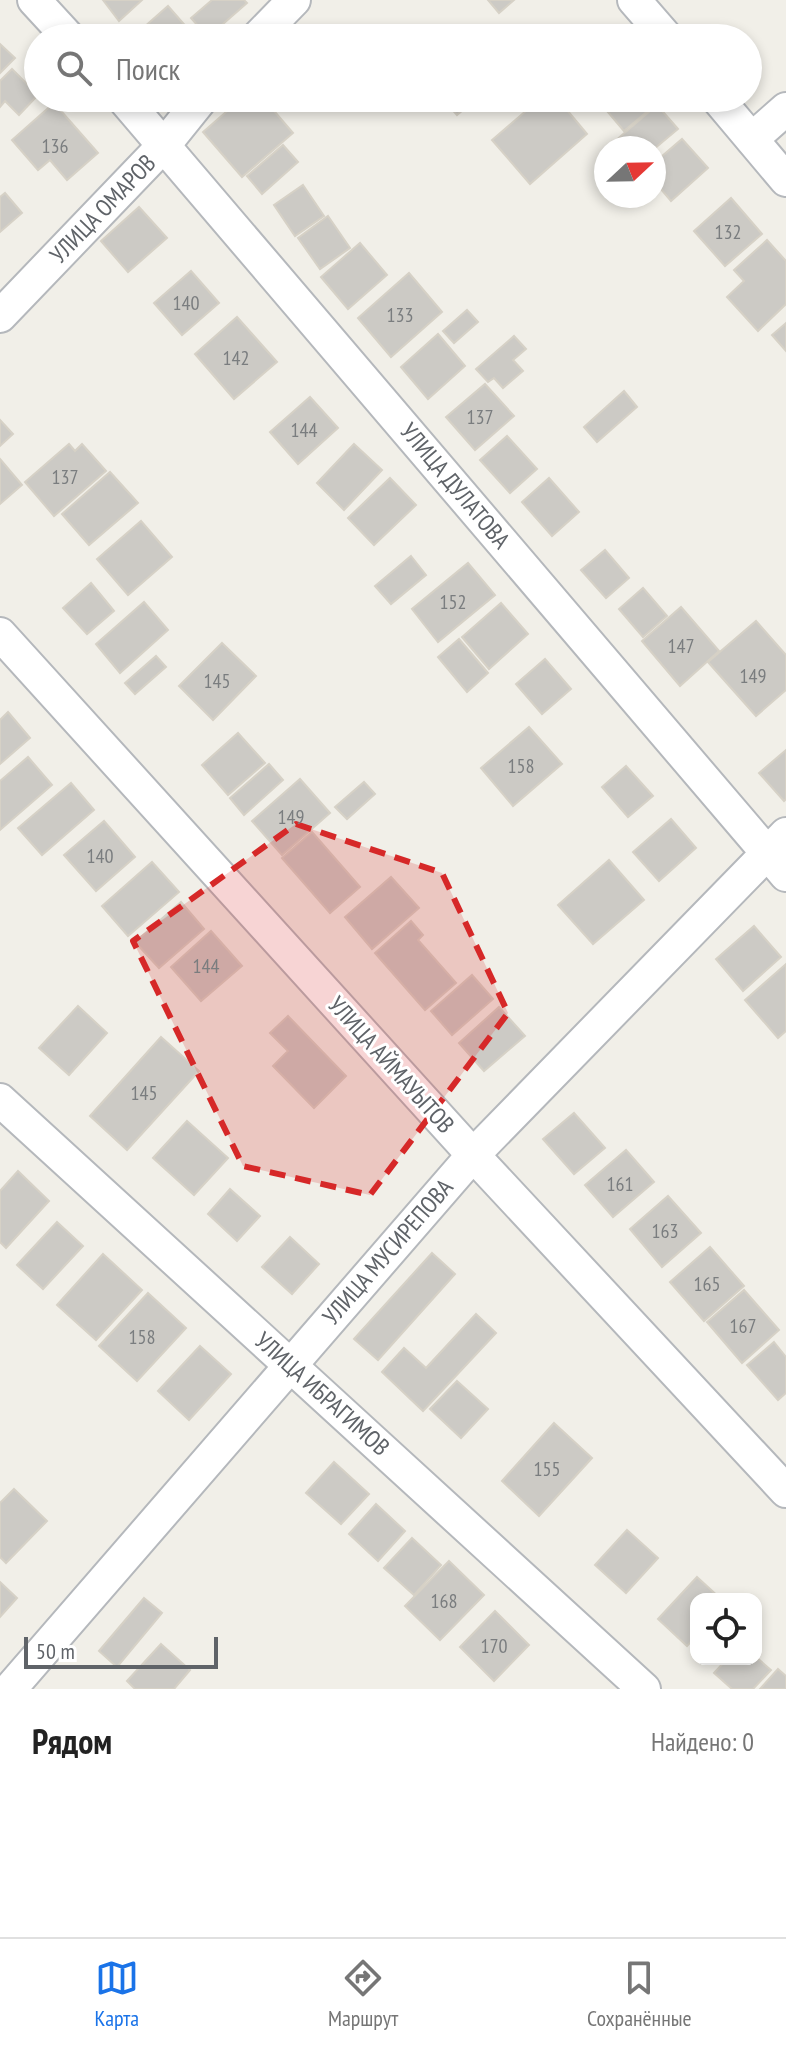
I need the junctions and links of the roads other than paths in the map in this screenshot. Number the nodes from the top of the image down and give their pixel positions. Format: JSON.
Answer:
{"nodes":[{"id":1,"x":34,"y":0,"type":"edge"},
{"id":2,"x":294,"y":0,"type":"edge"},
{"id":3,"x":634,"y":0,"type":"edge"},
{"id":4,"x":56,"y":24,"type":"edge"},
{"id":5,"x":271,"y":24,"type":"edge"},
{"id":6,"x":655,"y":24,"type":"edge"},
{"id":7,"x":786,"y":109,"type":"edge"},
{"id":8,"x":136,"y":112,"type":"edge"},
{"id":9,"x":191,"y":112,"type":"edge"},
{"id":10,"x":729,"y":112,"type":"edge"},
{"id":11,"x":752,"y":139,"type":"junction"},
{"id":12,"x":165,"y":144,"type":"junction"},
{"id":13,"x":786,"y":180,"type":"edge"},
{"id":14,"x":0,"y":316,"type":"edge"},
{"id":15,"x":0,"y":634,"type":"edge"},
{"id":16,"x":780,"y":854,"type":"edge"},
{"id":17,"x":0,"y":1100,"type":"edge"},
{"id":18,"x":473,"y":1155,"type":"junction"},
{"id":19,"x":290,"y":1365,"type":"junction"},
{"id":20,"x":786,"y":1491,"type":"edge"},
{"id":21,"x":10,"y":1689,"type":"edge"},
{"id":22,"x":644,"y":1689,"type":"edge"}],
"edges":[{"from":1,"to":4,"type":"street"},
{"from":2,"to":5,"type":"street"},
{"from":3,"to":6,"type":"street"},
{"from":7,"to":11,"type":"street"},
{"from":8,"to":12,"type":"street","name":"УЛИЦА ДУЛАТОВА"},
{"from":9,"to":12,"type":"street","name":"УЛИЦА ОМАРОВ"},
{"from":10,"to":11,"type":"street"},
{"from":11,"to":13,"type":"street"},
{"from":12,"to":14,"type":"street","name":"УЛИЦА ОМАРОВ"},
{"from":12,"to":16,"type":"street","name":"УЛИЦА ДУЛАТОВА"},
{"from":15,"to":18,"type":"street","name":"УЛИЦА АЙМАУЫТОВ"},
{"from":16,"to":18,"type":"street","name":"УЛИЦА МУСИРЕПОВА"},
{"from":17,"to":19,"type":"street","name":"УЛИЦА ИБРАГИМОВ"},
{"from":18,"to":19,"type":"street","name":"УЛИЦА МУСИРЕПОВА"},
{"from":18,"to":20,"type":"street","name":"УЛИЦА АЙМАУЫТОВ"},
{"from":19,"to":21,"type":"street","name":"УЛИЦА МУСИРЕПОВА"},
{"from":19,"to":22,"type":"street","name":"УЛИЦА ИБРАГИМОВ"}]}
